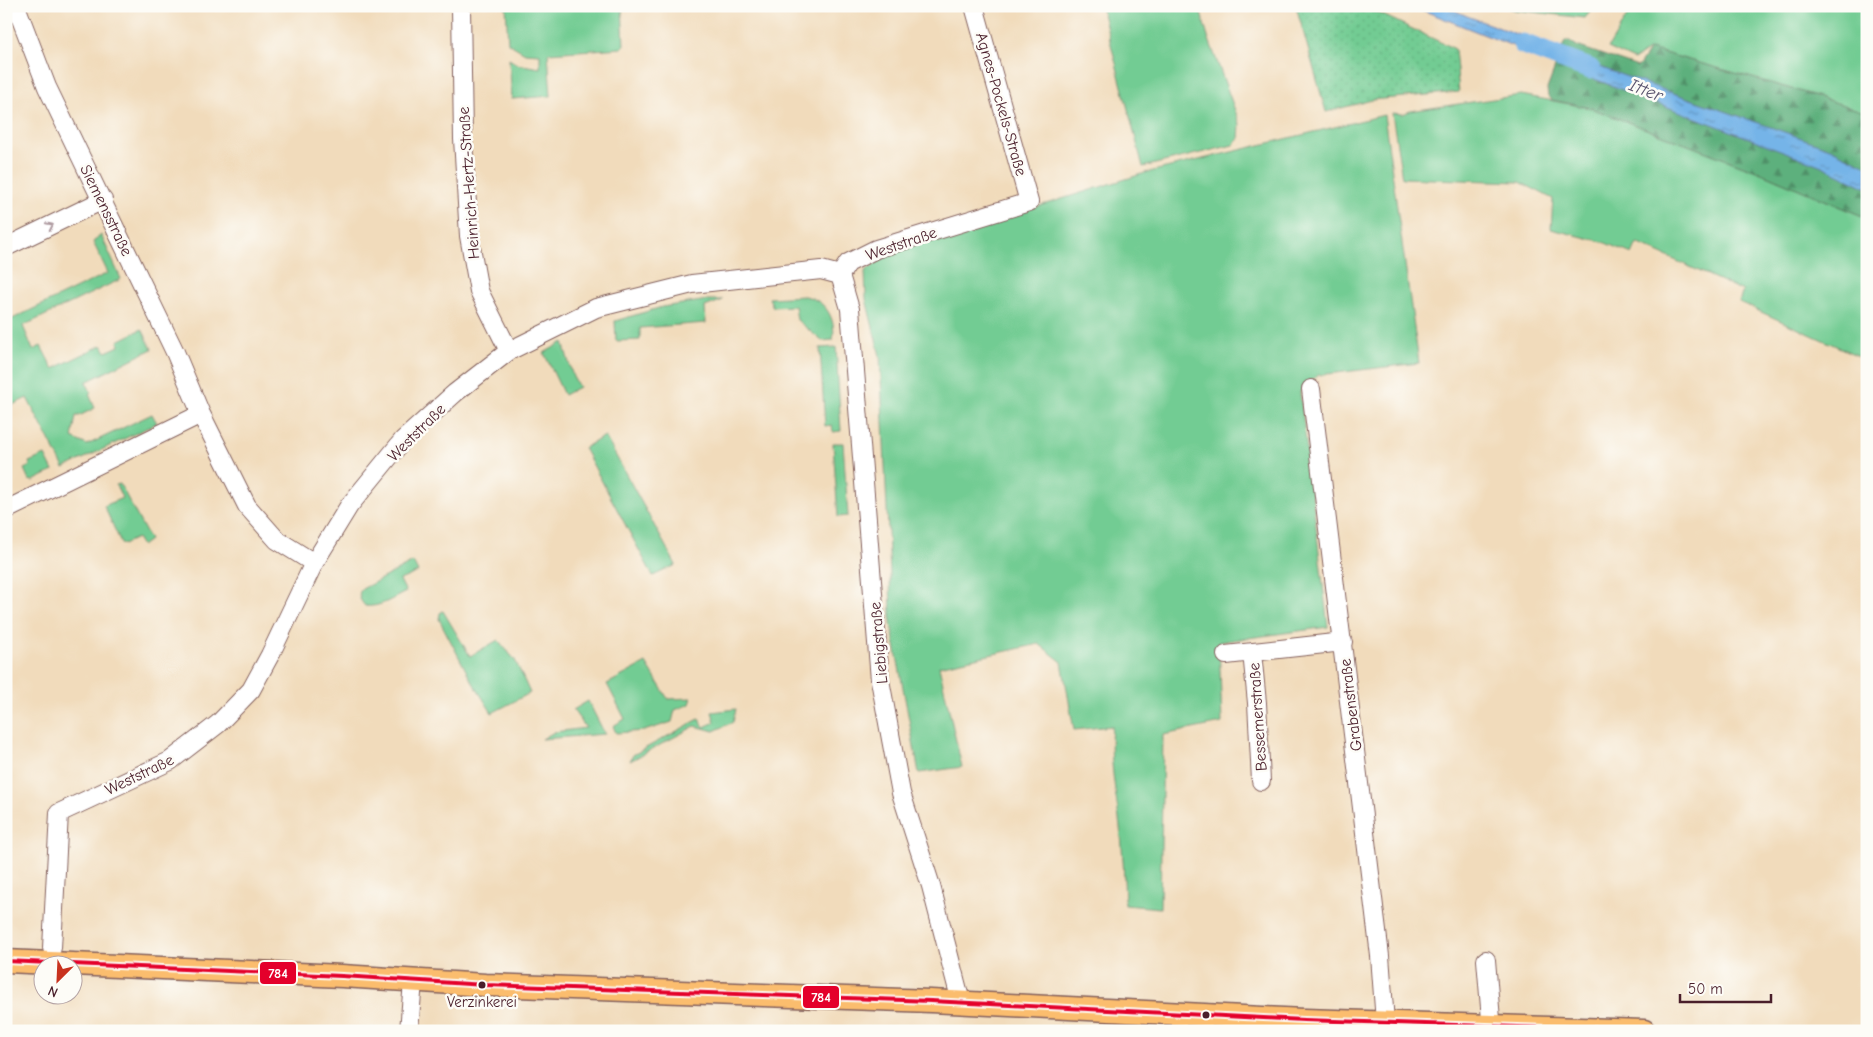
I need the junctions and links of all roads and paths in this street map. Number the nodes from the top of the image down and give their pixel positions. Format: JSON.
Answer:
{"nodes":[{"id":1,"x":16,"y":6,"type":"edge"},
{"id":2,"x":461,"y":6,"type":"edge"},
{"id":3,"x":974,"y":6,"type":"edge"},
{"id":4,"x":102,"y":200,"type":"junction"},
{"id":5,"x":1029,"y":202,"type":"joint"},
{"id":6,"x":6,"y":247,"type":"edge"},
{"id":7,"x":840,"y":275,"type":"junction"},
{"id":8,"x":509,"y":352,"type":"junction"},
{"id":9,"x":1311,"y":388,"type":"dead end"},
{"id":10,"x":201,"y":414,"type":"junction"},
{"id":11,"x":6,"y":510,"type":"edge"},
{"id":12,"x":314,"y":563,"type":"junction"},
{"id":13,"x":1343,"y":642,"type":"junction"},
{"id":14,"x":1252,"y":652,"type":"junction"},
{"id":15,"x":1226,"y":655,"type":"dead end"},
{"id":16,"x":1261,"y":781,"type":"dead end"},
{"id":17,"x":52,"y":948,"type":"dead end"},
{"id":18,"x":1486,"y":960,"type":"dead end"},
{"id":19,"x":6,"y":961,"type":"edge"},
{"id":20,"x":412,"y":981,"type":"junction"},
{"id":21,"x":961,"y":1002,"type":"junction"},
{"id":22,"x":1385,"y":1022,"type":"junction"},
{"id":23,"x":1492,"y":1028,"type":"edge"},
{"id":24,"x":409,"y":1031,"type":"edge"},
{"id":25,"x":1644,"y":1031,"type":"edge"}],
"edges":[{"from":1,"to":4,"type":"street","name":"Siemensstraße"},
{"from":2,"to":8,"type":"street","name":"Heinrich-Hertz-Straße"},
{"from":3,"to":5,"type":"street","name":"Agnes-Pockels-Straße"},
{"from":6,"to":4,"type":"street","one_way":true},
{"from":4,"to":10,"type":"street","name":"Siemensstraße"},
{"from":5,"to":7,"type":"street","name":"Weststraße"},
{"from":7,"to":8,"type":"street","name":"Weststraße"},
{"from":7,"to":21,"type":"street","name":"Liebigstraße"},
{"from":8,"to":12,"type":"street","name":"Weststraße"},
{"from":9,"to":13,"type":"street","name":"Grabenstraße"},
{"from":10,"to":11,"type":"street"},
{"from":10,"to":12,"type":"street","name":"Siemensstraße"},
{"from":12,"to":17,"type":"street","name":"Weststraße"},
{"from":13,"to":14,"type":"street","name":"Bessemerstraße"},
{"from":13,"to":22,"type":"street","name":"Grabenstraße"},
{"from":14,"to":15,"type":"street","name":"Bessemerstraße"},
{"from":14,"to":16,"type":"street","name":"Bessemerstraße"},
{"from":18,"to":23,"type":"street"},
{"from":19,"to":20,"type":"main road"},
{"from":20,"to":21,"type":"main road"},
{"from":20,"to":24,"type":"street"},
{"from":21,"to":22,"type":"main road"},
{"from":22,"to":23,"type":"main road"},
{"from":23,"to":25,"type":"main road"}]}
